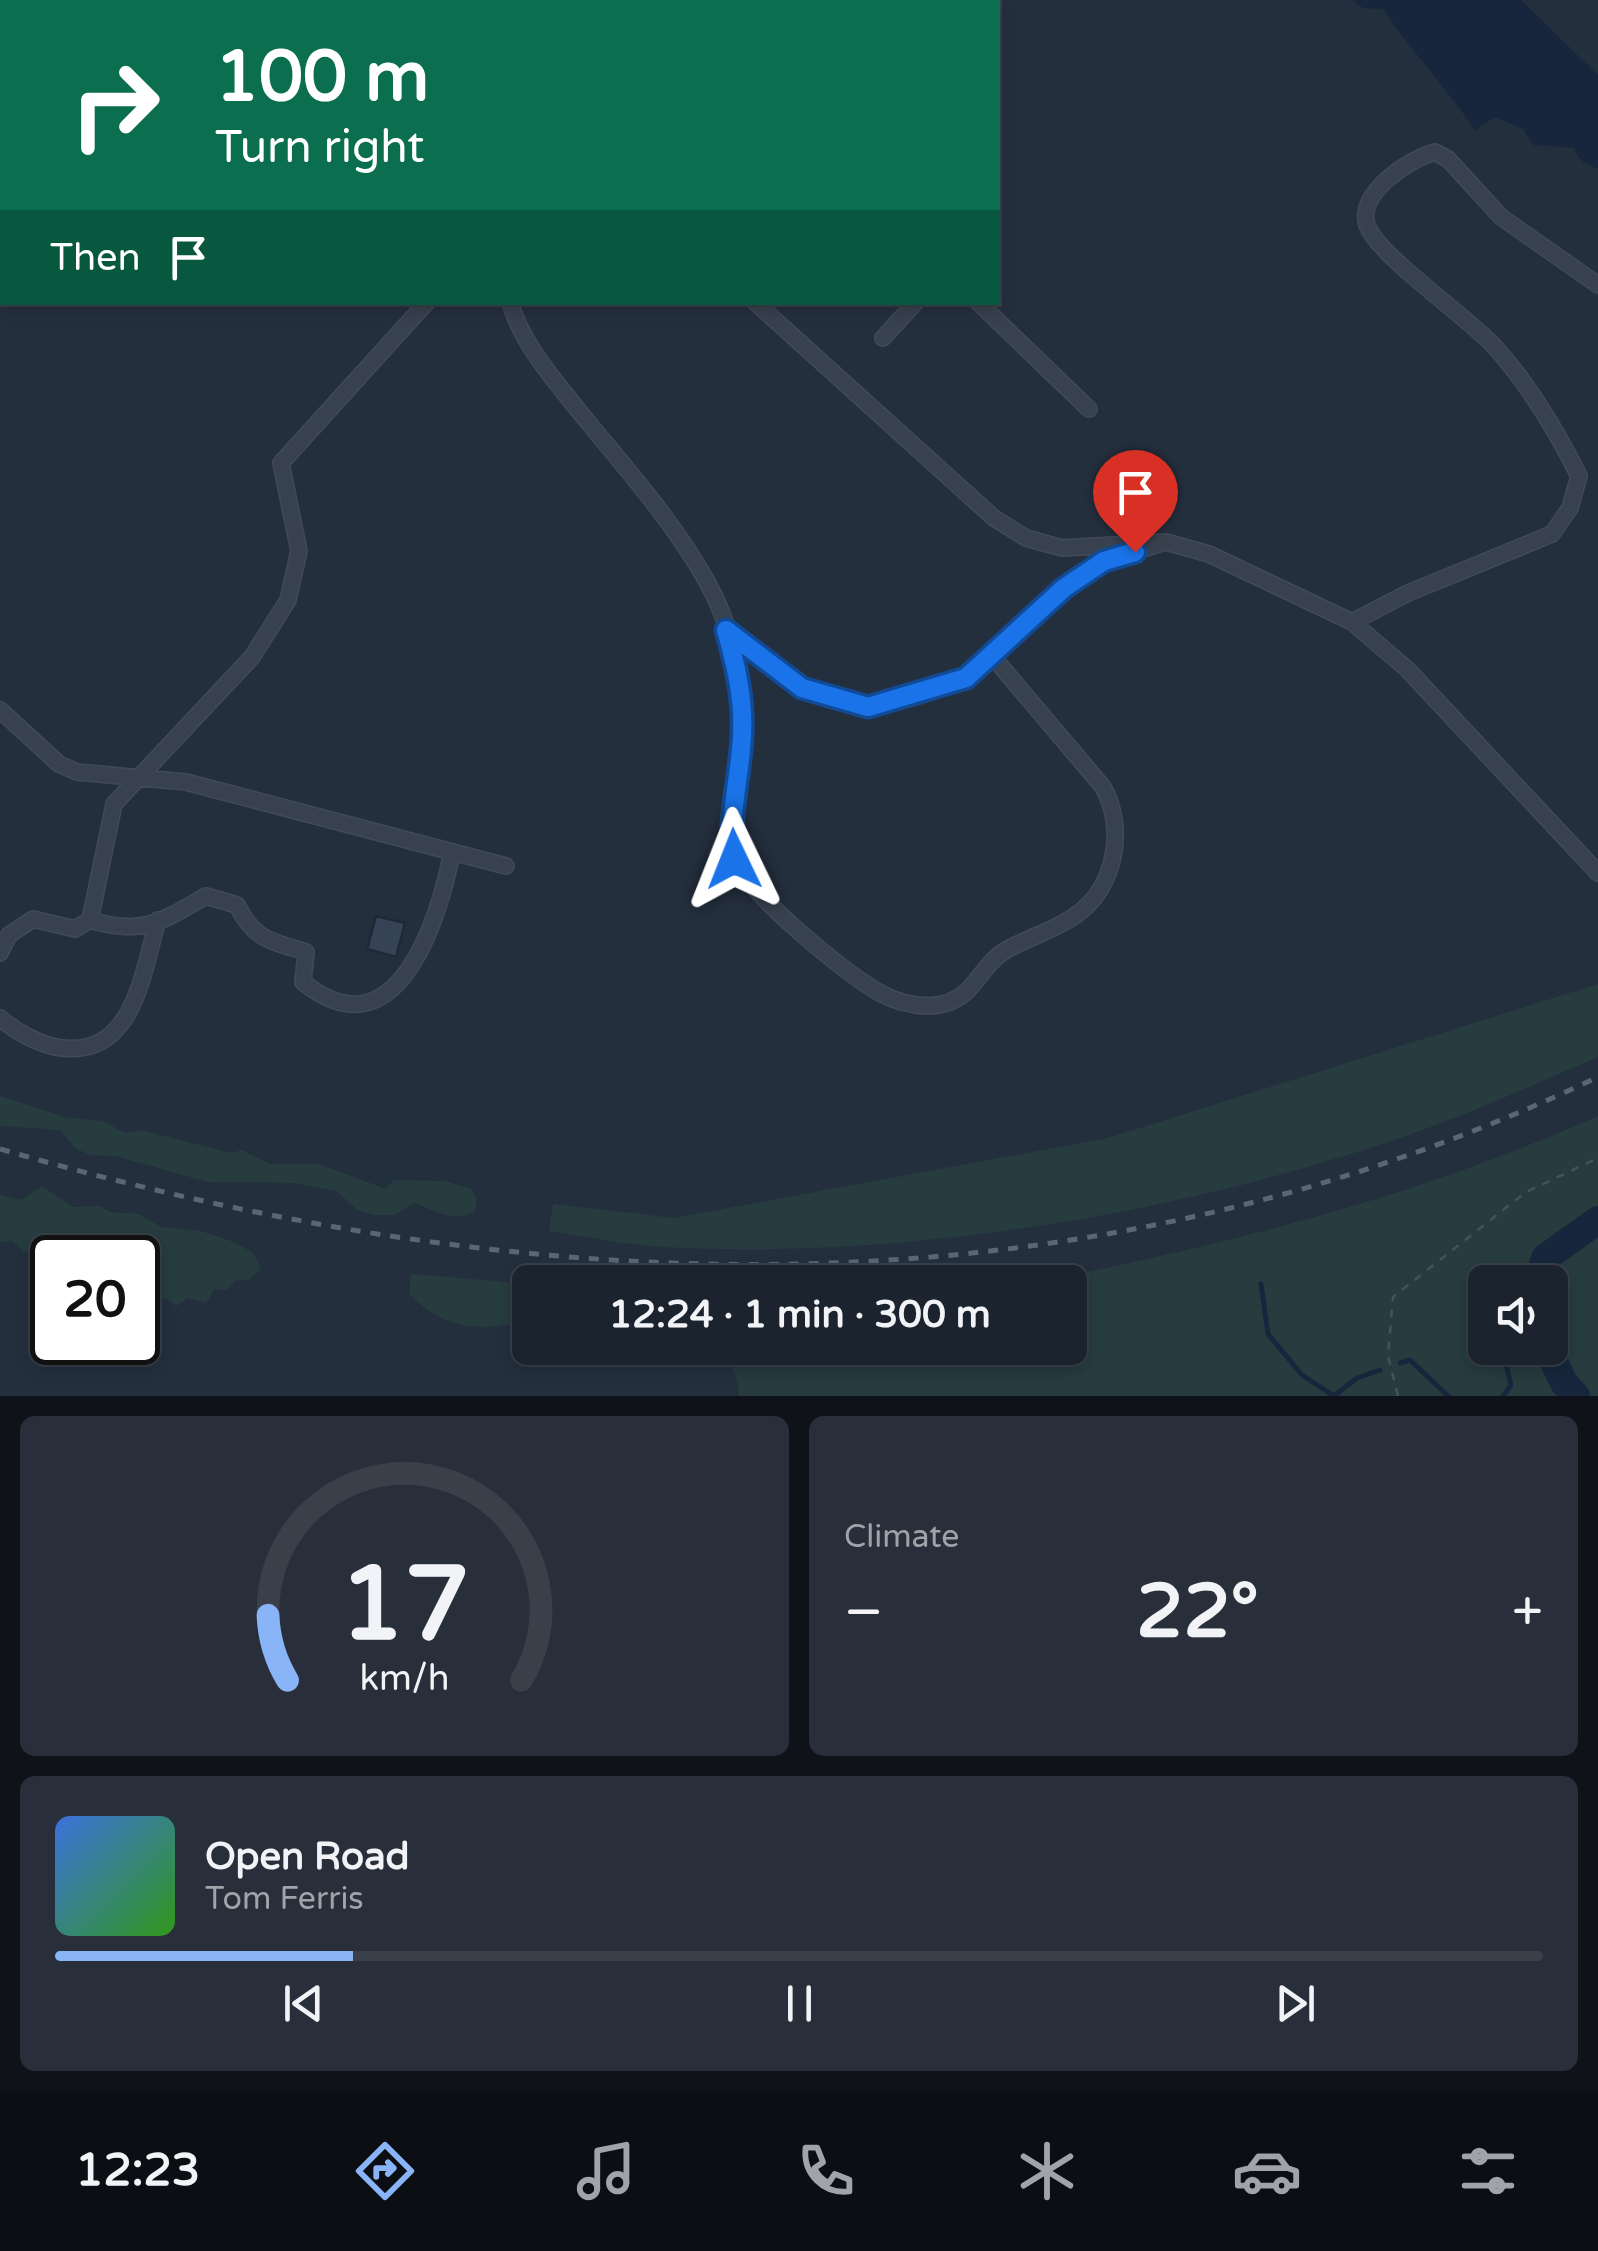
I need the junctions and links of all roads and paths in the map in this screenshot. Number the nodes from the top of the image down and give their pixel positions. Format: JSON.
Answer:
{"nodes":[{"id":1,"x":1598,"y":286,"type":"edge"},
{"id":2,"x":423,"y":305,"type":"edge"},
{"id":3,"x":511,"y":305,"type":"edge"},
{"id":4,"x":758,"y":305,"type":"edge"},
{"id":5,"x":913,"y":305,"type":"edge"},
{"id":6,"x":981,"y":305,"type":"edge"},
{"id":7,"x":883,"y":338,"type":"dead end"},
{"id":8,"x":1089,"y":410,"type":"dead end"},
{"id":9,"x":1166,"y":542,"type":"junction"},
{"id":10,"x":1352,"y":622,"type":"junction"},
{"id":11,"x":726,"y":630,"type":"junction"},
{"id":12,"x":993,"y":657,"type":"junction"},
{"id":13,"x":0,"y":710,"type":"edge"},
{"id":14,"x":137,"y":777,"type":"junction"},
{"id":15,"x":452,"y":852,"type":"junction"},
{"id":16,"x":506,"y":866,"type":"dead end"},
{"id":17,"x":1598,"y":874,"type":"edge"},
{"id":18,"x":90,"y":920,"type":"junction"},
{"id":19,"x":158,"y":920,"type":"junction"},
{"id":20,"x":0,"y":953,"type":"edge"},
{"id":21,"x":0,"y":1018,"type":"edge"},
{"id":22,"x":1598,"y":1158,"type":"edge"},
{"id":23,"x":1398,"y":1396,"type":"edge"}],
"edges":[{"from":1,"to":10,"type":"street"},
{"from":2,"to":14,"type":"street"},
{"from":3,"to":11,"type":"street"},
{"from":4,"to":9,"type":"street"},
{"from":5,"to":7,"type":"street"},
{"from":6,"to":8,"type":"street"},
{"from":9,"to":10,"type":"street"},
{"from":9,"to":12,"type":"street"},
{"from":10,"to":17,"type":"street"},
{"from":11,"to":12,"type":"street"},
{"from":11,"to":12,"type":"street"},
{"from":13,"to":14,"type":"street"},
{"from":14,"to":15,"type":"street"},
{"from":14,"to":18,"type":"street"},
{"from":15,"to":16,"type":"street"},
{"from":15,"to":19,"type":"street"},
{"from":18,"to":19,"type":"street"},
{"from":18,"to":20,"type":"street"},
{"from":19,"to":21,"type":"street"},
{"from":22,"to":23,"type":"path"}]}
